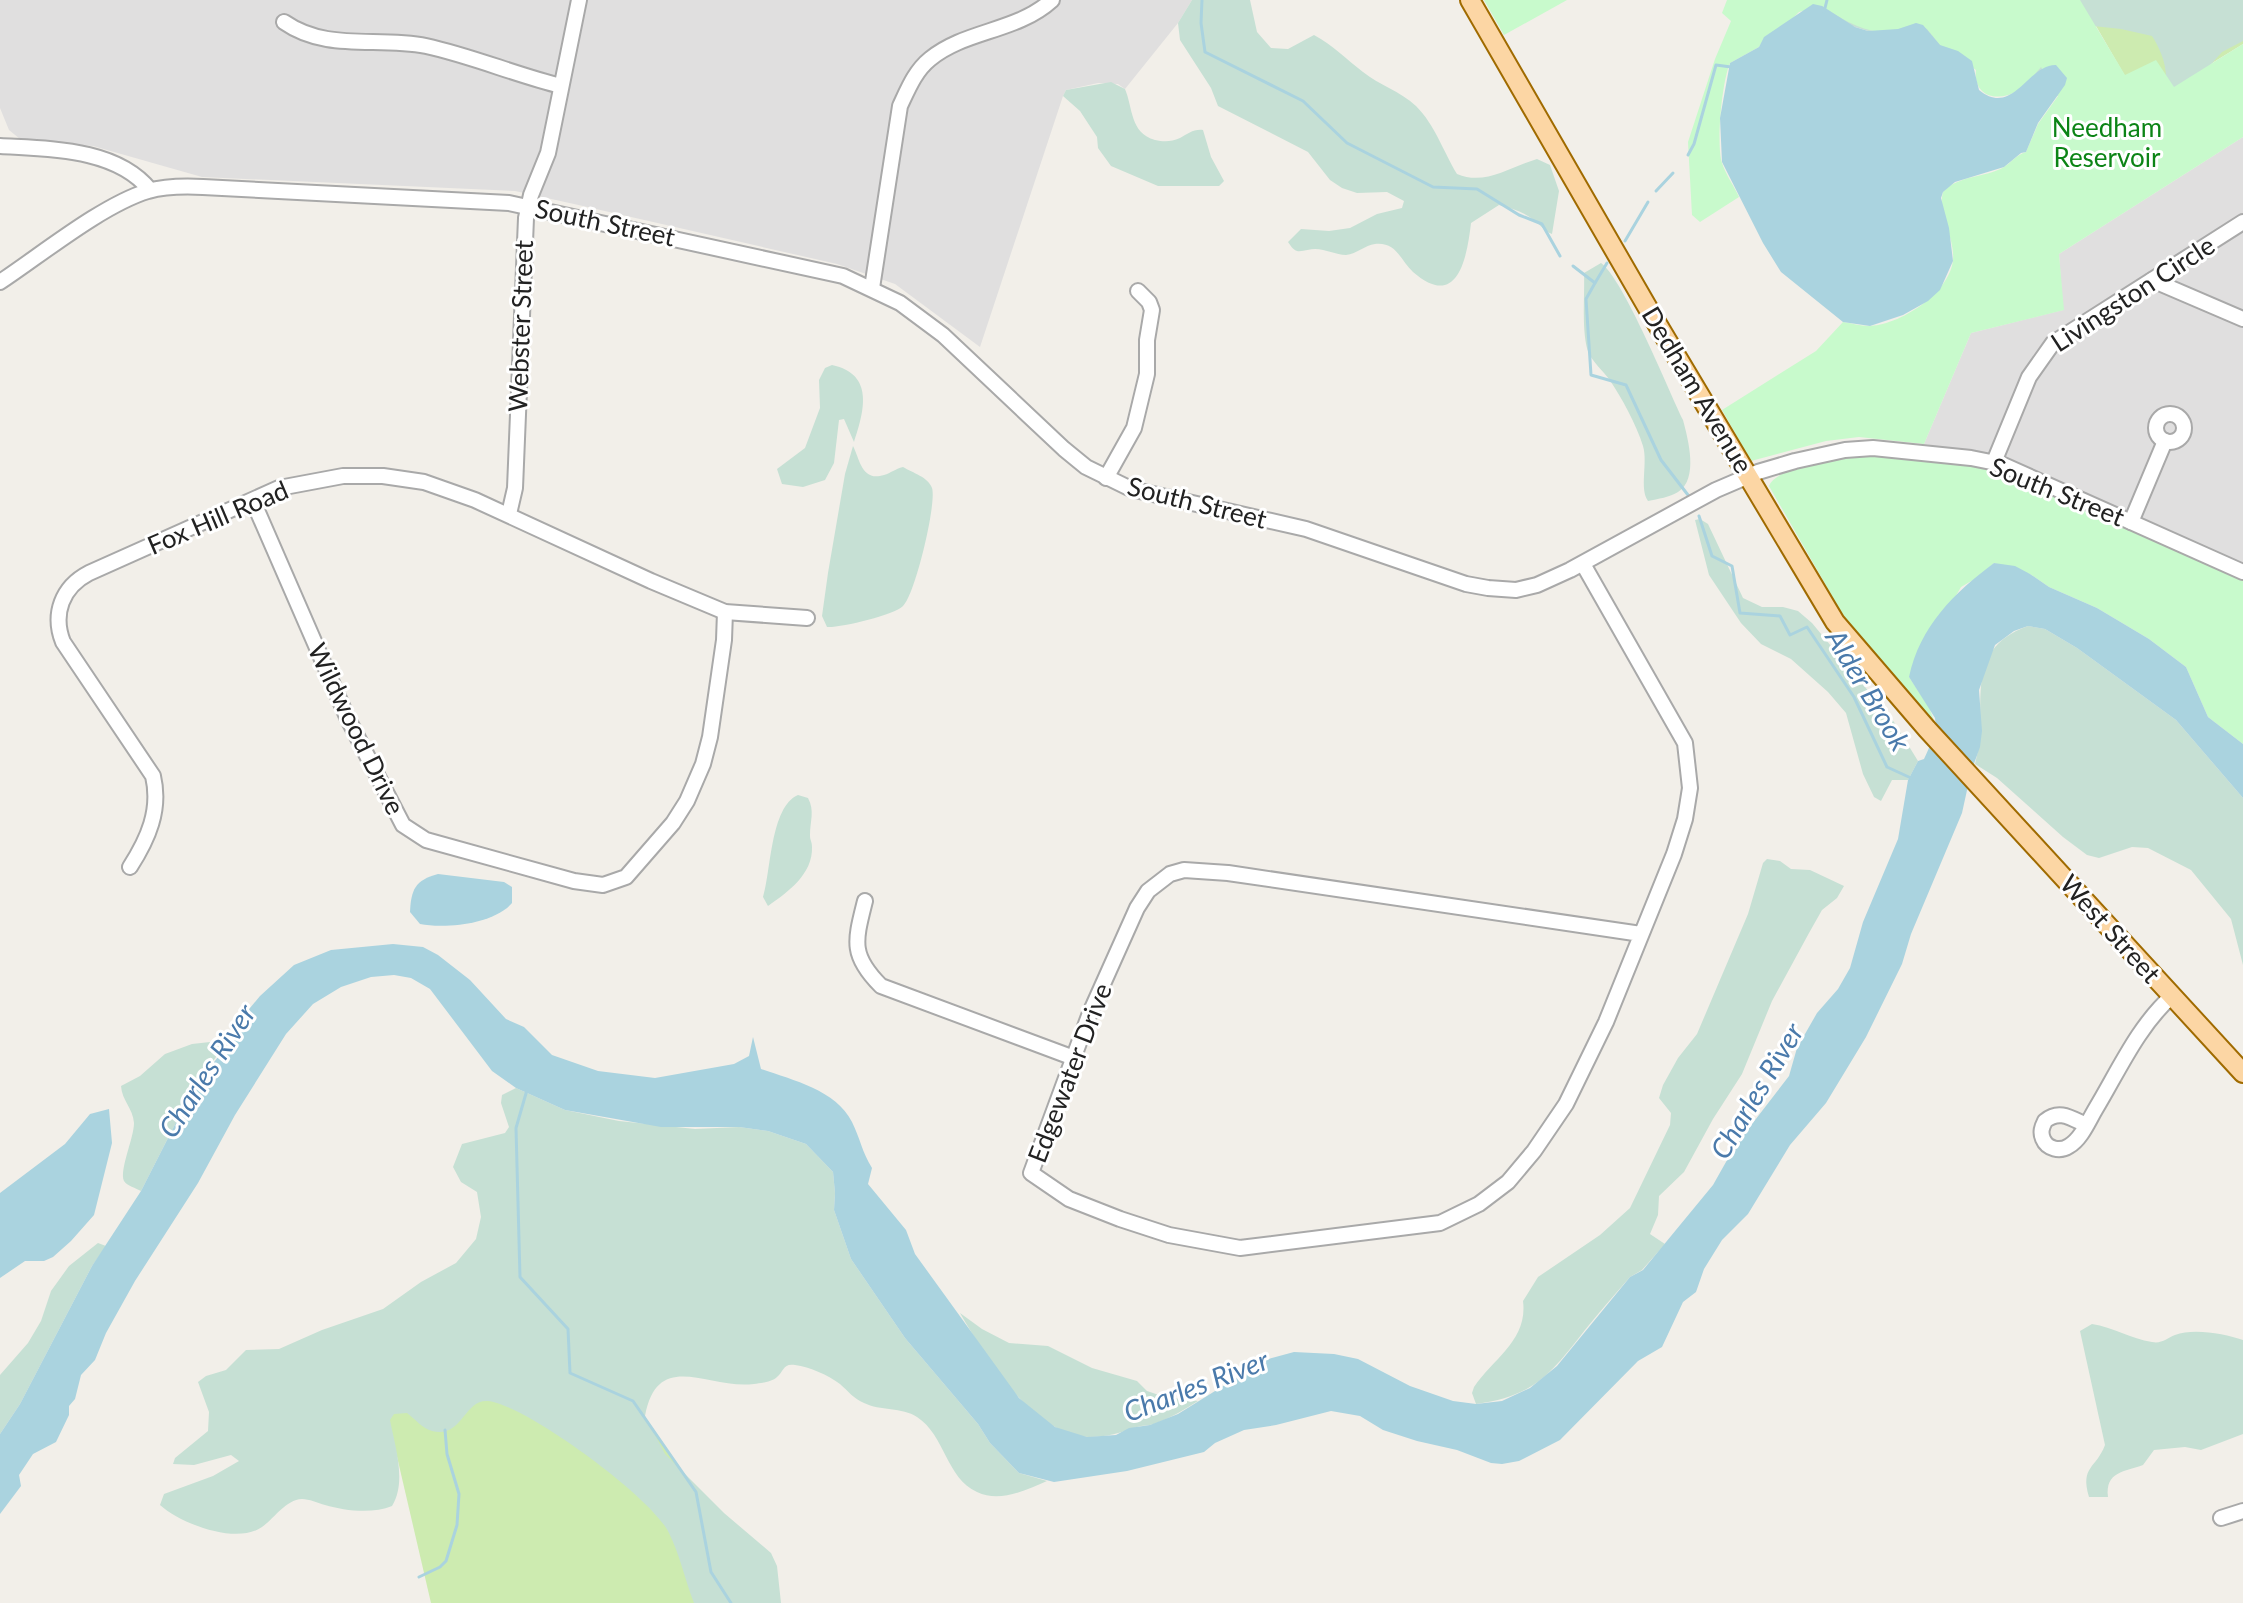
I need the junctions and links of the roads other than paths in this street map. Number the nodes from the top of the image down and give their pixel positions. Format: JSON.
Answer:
{"nodes":[{"id":1,"x":579,"y":0,"type":"edge"},
{"id":2,"x":1052,"y":0,"type":"edge"},
{"id":3,"x":1470,"y":0,"type":"edge"},
{"id":4,"x":284,"y":22,"type":"dead end"},
{"id":5,"x":561,"y":86,"type":"junction"},
{"id":6,"x":0,"y":146,"type":"edge"},
{"id":7,"x":150,"y":190,"type":"junction"},
{"id":8,"x":528,"y":206,"type":"junction"},
{"id":9,"x":2243,"y":222,"type":"edge"},
{"id":10,"x":2152,"y":280,"type":"junction"},
{"id":11,"x":0,"y":282,"type":"edge"},
{"id":12,"x":872,"y":288,"type":"junction"},
{"id":13,"x":1138,"y":291,"type":"dead end"},
{"id":14,"x":2243,"y":319,"type":"edge"},
{"id":15,"x":2165,"y":441,"type":"dead end"},
{"id":16,"x":1994,"y":462,"type":"junction"},
{"id":17,"x":1747,"y":476,"type":"junction"},
{"id":18,"x":1106,"y":478,"type":"junction"},
{"id":19,"x":253,"y":501,"type":"junction"},
{"id":20,"x":509,"y":514,"type":"junction"},
{"id":21,"x":2131,"y":522,"type":"junction"},
{"id":22,"x":1583,"y":564,"type":"junction"},
{"id":23,"x":2243,"y":572,"type":"edge"},
{"id":24,"x":725,"y":612,"type":"junction"},
{"id":25,"x":807,"y":618,"type":"dead end"},
{"id":26,"x":1954,"y":758,"type":"joint"},
{"id":27,"x":130,"y":867,"type":"dead end"},
{"id":28,"x":865,"y":901,"type":"dead end"},
{"id":29,"x":1641,"y":934,"type":"junction"},
{"id":30,"x":2172,"y":996,"type":"junction"},
{"id":31,"x":1074,"y":1058,"type":"junction"},
{"id":32,"x":2243,"y":1073,"type":"edge"},
{"id":33,"x":2086,"y":1125,"type":"dead end"},
{"id":34,"x":2243,"y":1511,"type":"edge"},
{"id":35,"x":2221,"y":1518,"type":"dead end"}],
"edges":[{"from":1,"to":5,"type":"street","name":"Webster Street"},
{"from":2,"to":12,"type":"street"},
{"from":3,"to":17,"type":"main road","name":"Dedham Avenue"},
{"from":4,"to":5,"type":"street"},
{"from":5,"to":8,"type":"street","name":"Webster Street"},
{"from":6,"to":7,"type":"street"},
{"from":7,"to":8,"type":"street","name":"South Street"},
{"from":7,"to":11,"type":"street","name":"South Street"},
{"from":8,"to":12,"type":"street","name":"South Street"},
{"from":8,"to":20,"type":"street","name":"Webster Street"},
{"from":9,"to":10,"type":"street","name":"Livingston Circle"},
{"from":10,"to":14,"type":"street"},
{"from":10,"to":16,"type":"street","name":"Livingston Circle"},
{"from":12,"to":18,"type":"street","name":"South Street"},
{"from":13,"to":18,"type":"street"},
{"from":15,"to":21,"type":"street"},
{"from":16,"to":17,"type":"street","name":"South Street"},
{"from":16,"to":21,"type":"street","name":"South Street"},
{"from":17,"to":22,"type":"street","name":"South Street"},
{"from":17,"to":26,"type":"main road","name":"Dedham Avenue"},
{"from":18,"to":22,"type":"street","name":"South Street"},
{"from":19,"to":20,"type":"street","name":"Fox Hill Road"},
{"from":19,"to":24,"type":"street","name":"Wildwood Drive"},
{"from":19,"to":27,"type":"street","name":"Fox Hill Road"},
{"from":20,"to":24,"type":"street","name":"Fox Hill Road"},
{"from":21,"to":23,"type":"street","name":"South Street"},
{"from":22,"to":29,"type":"street","name":"Edgewater Drive"},
{"from":24,"to":25,"type":"street","name":"Fox Hill Road"},
{"from":26,"to":30,"type":"main road","name":"West Street"},
{"from":28,"to":31,"type":"street"},
{"from":29,"to":31,"type":"street","name":"Edgewater Drive"},
{"from":29,"to":31,"type":"street","name":"Edgewater Drive"},
{"from":30,"to":32,"type":"main road","name":"West Street"},
{"from":30,"to":33,"type":"street"},
{"from":34,"to":35,"type":"street"}]}
